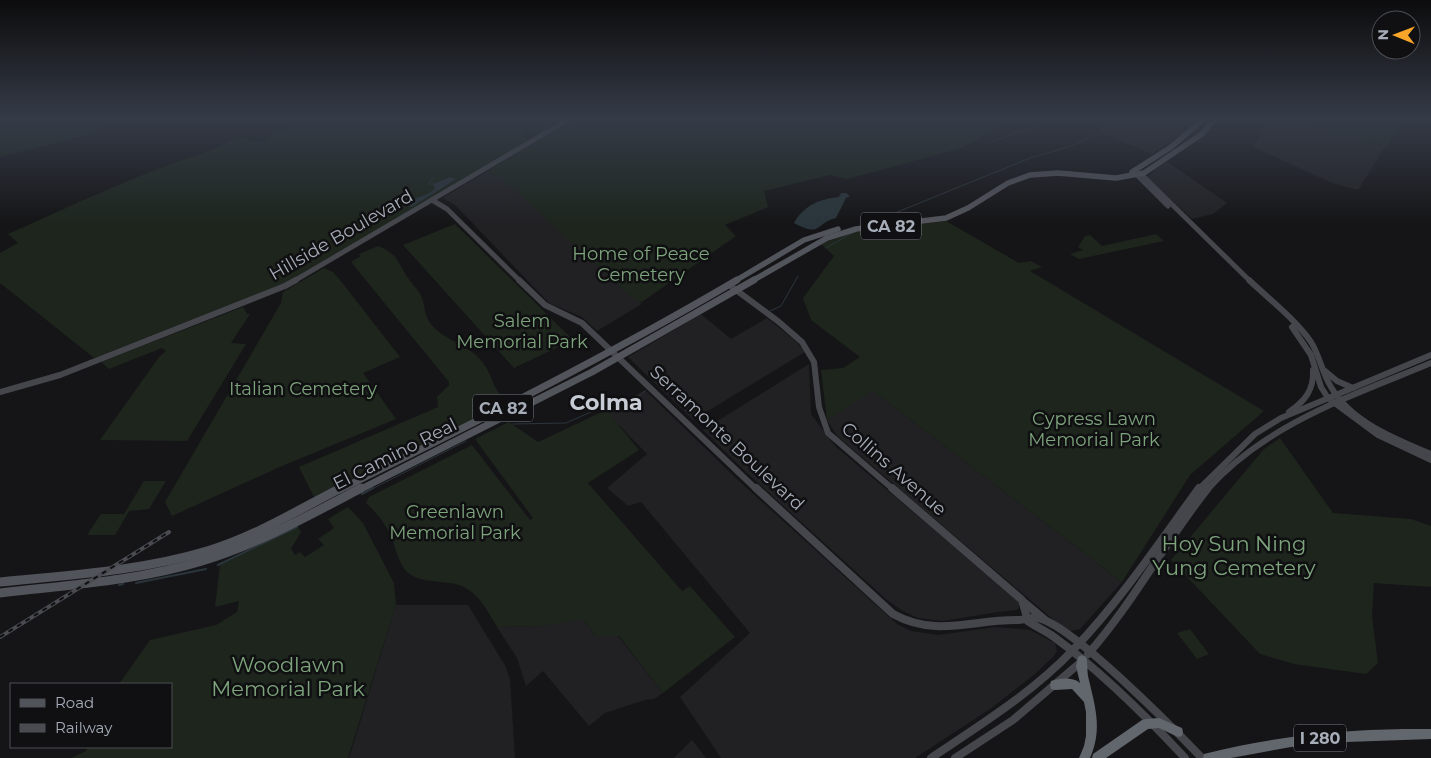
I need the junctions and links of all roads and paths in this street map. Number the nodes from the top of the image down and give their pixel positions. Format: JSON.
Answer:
{"nodes":[{"id":1,"x":511,"y":153,"type":"edge"},
{"id":2,"x":1163,"y":153,"type":"edge"},
{"id":3,"x":1170,"y":153,"type":"edge"},
{"id":4,"x":1136,"y":174,"type":"junction"},
{"id":5,"x":432,"y":200,"type":"junction"},
{"id":6,"x":732,"y":287,"type":"junction"},
{"id":7,"x":1287,"y":319,"type":"junction"},
{"id":8,"x":615,"y":355,"type":"junction"},
{"id":9,"x":1431,"y":355,"type":"edge"},
{"id":10,"x":1313,"y":361,"type":"junction"},
{"id":11,"x":1431,"y":363,"type":"edge"},
{"id":12,"x":1323,"y":369,"type":"junction"},
{"id":13,"x":1353,"y":388,"type":"junction"},
{"id":14,"x":0,"y":392,"type":"edge"},
{"id":15,"x":1332,"y":396,"type":"junction"},
{"id":16,"x":1353,"y":397,"type":"junction"},
{"id":17,"x":1339,"y":403,"type":"junction"},
{"id":18,"x":1328,"y":408,"type":"junction"},
{"id":19,"x":1353,"y":414,"type":"junction"},
{"id":20,"x":1281,"y":418,"type":"junction"},
{"id":21,"x":1431,"y":454,"type":"edge"},
{"id":22,"x":1431,"y":460,"type":"edge"},
{"id":23,"x":0,"y":582,"type":"edge"},
{"id":24,"x":0,"y":593,"type":"edge"},
{"id":25,"x":1022,"y":600,"type":"junction"},
{"id":26,"x":1028,"y":621,"type":"junction"},
{"id":27,"x":1053,"y":625,"type":"junction"},
{"id":28,"x":1079,"y":644,"type":"junction"},
{"id":29,"x":1072,"y":651,"type":"junction"},
{"id":30,"x":1086,"y":656,"type":"junction"},
{"id":31,"x":1055,"y":685,"type":"junction"},
{"id":32,"x":1092,"y":714,"type":"junction"},
{"id":33,"x":1153,"y":722,"type":"junction"},
{"id":34,"x":1178,"y":732,"type":"junction"},
{"id":35,"x":1431,"y":734,"type":"edge"},
{"id":36,"x":931,"y":758,"type":"edge"},
{"id":37,"x":955,"y":758,"type":"edge"},
{"id":38,"x":1084,"y":758,"type":"edge"},
{"id":39,"x":1098,"y":758,"type":"edge"},
{"id":40,"x":1185,"y":758,"type":"edge"},
{"id":41,"x":1202,"y":758,"type":"edge"},
{"id":42,"x":1209,"y":758,"type":"edge"}],
"edges":[{"from":1,"to":5,"type":"main road","name":"Hillside Boulevard"},
{"from":2,"to":4,"type":"main road","name":"El Camino Real","number":"CA 82"},
{"from":3,"to":4,"type":"main road"},
{"from":4,"to":6,"type":"main road","name":"El Camino Real","number":"CA 82"},
{"from":4,"to":7,"type":"main road"},
{"from":5,"to":8,"type":"main road","name":"Serramonte Boulevard"},
{"from":5,"to":14,"type":"main road","name":"Hillside Boulevard"},
{"from":6,"to":8,"type":"main road","name":"El Camino Real","number":"CA 82"},
{"from":6,"to":25,"type":"street","name":"Collins Avenue"},
{"from":7,"to":10,"type":"main road"},
{"from":7,"to":12,"type":"main road"},
{"from":8,"to":23,"type":"main road","name":"El Camino Real","number":"CA 82"},
{"from":8,"to":24,"type":"main road","name":"El Camino Real","number":"CA 82"},
{"from":8,"to":26,"type":"main road","name":"Serramonte Boulevard"},
{"from":9,"to":13,"type":"main road"},
{"from":10,"to":15,"type":"main road"},
{"from":10,"to":20,"type":"main road"},
{"from":11,"to":16,"type":"main road"},
{"from":12,"to":13,"type":"main road"},
{"from":12,"to":15,"type":"main road"},
{"from":13,"to":15,"type":"main road"},
{"from":15,"to":17,"type":"main road"},
{"from":15,"to":20,"type":"main road"},
{"from":16,"to":17,"type":"main road"},
{"from":16,"to":19,"type":"main road"},
{"from":17,"to":18,"type":"main road"},
{"from":17,"to":19,"type":"main road"},
{"from":18,"to":19,"type":"main road"},
{"from":18,"to":30,"type":"main road"},
{"from":19,"to":21,"type":"main road"},
{"from":19,"to":22,"type":"main road"},
{"from":20,"to":28,"type":"main road"},
{"from":25,"to":26,"type":"main road"},
{"from":25,"to":27,"type":"main road"},
{"from":26,"to":27,"type":"main road","name":"Serramonte Boulevard"},
{"from":26,"to":29,"type":"main road","name":"Serramonte Boulevard"},
{"from":27,"to":28,"type":"main road","name":"Serramonte Boulevard"},
{"from":28,"to":29,"type":"main road"},
{"from":28,"to":30,"type":"main road","name":"Serramonte Boulevard"},
{"from":29,"to":30,"type":"main road","name":"Serramonte Boulevard"},
{"from":29,"to":36,"type":"main road"},
{"from":30,"to":31,"type":"main road"},
{"from":30,"to":32,"type":"highway"},
{"from":30,"to":33,"type":"main road","name":"Serramonte Boulevard"},
{"from":30,"to":34,"type":"main road","name":"Serramonte Boulevard"},
{"from":31,"to":32,"type":"highway"},
{"from":31,"to":37,"type":"main road"},
{"from":32,"to":38,"type":"highway"},
{"from":33,"to":34,"type":"highway"},
{"from":33,"to":39,"type":"highway"},
{"from":33,"to":40,"type":"main road","name":"Serramonte Boulevard"},
{"from":34,"to":41,"type":"main road","name":"Serramonte Boulevard"},
{"from":35,"to":42,"type":"highway","number":"I 280"}]}
